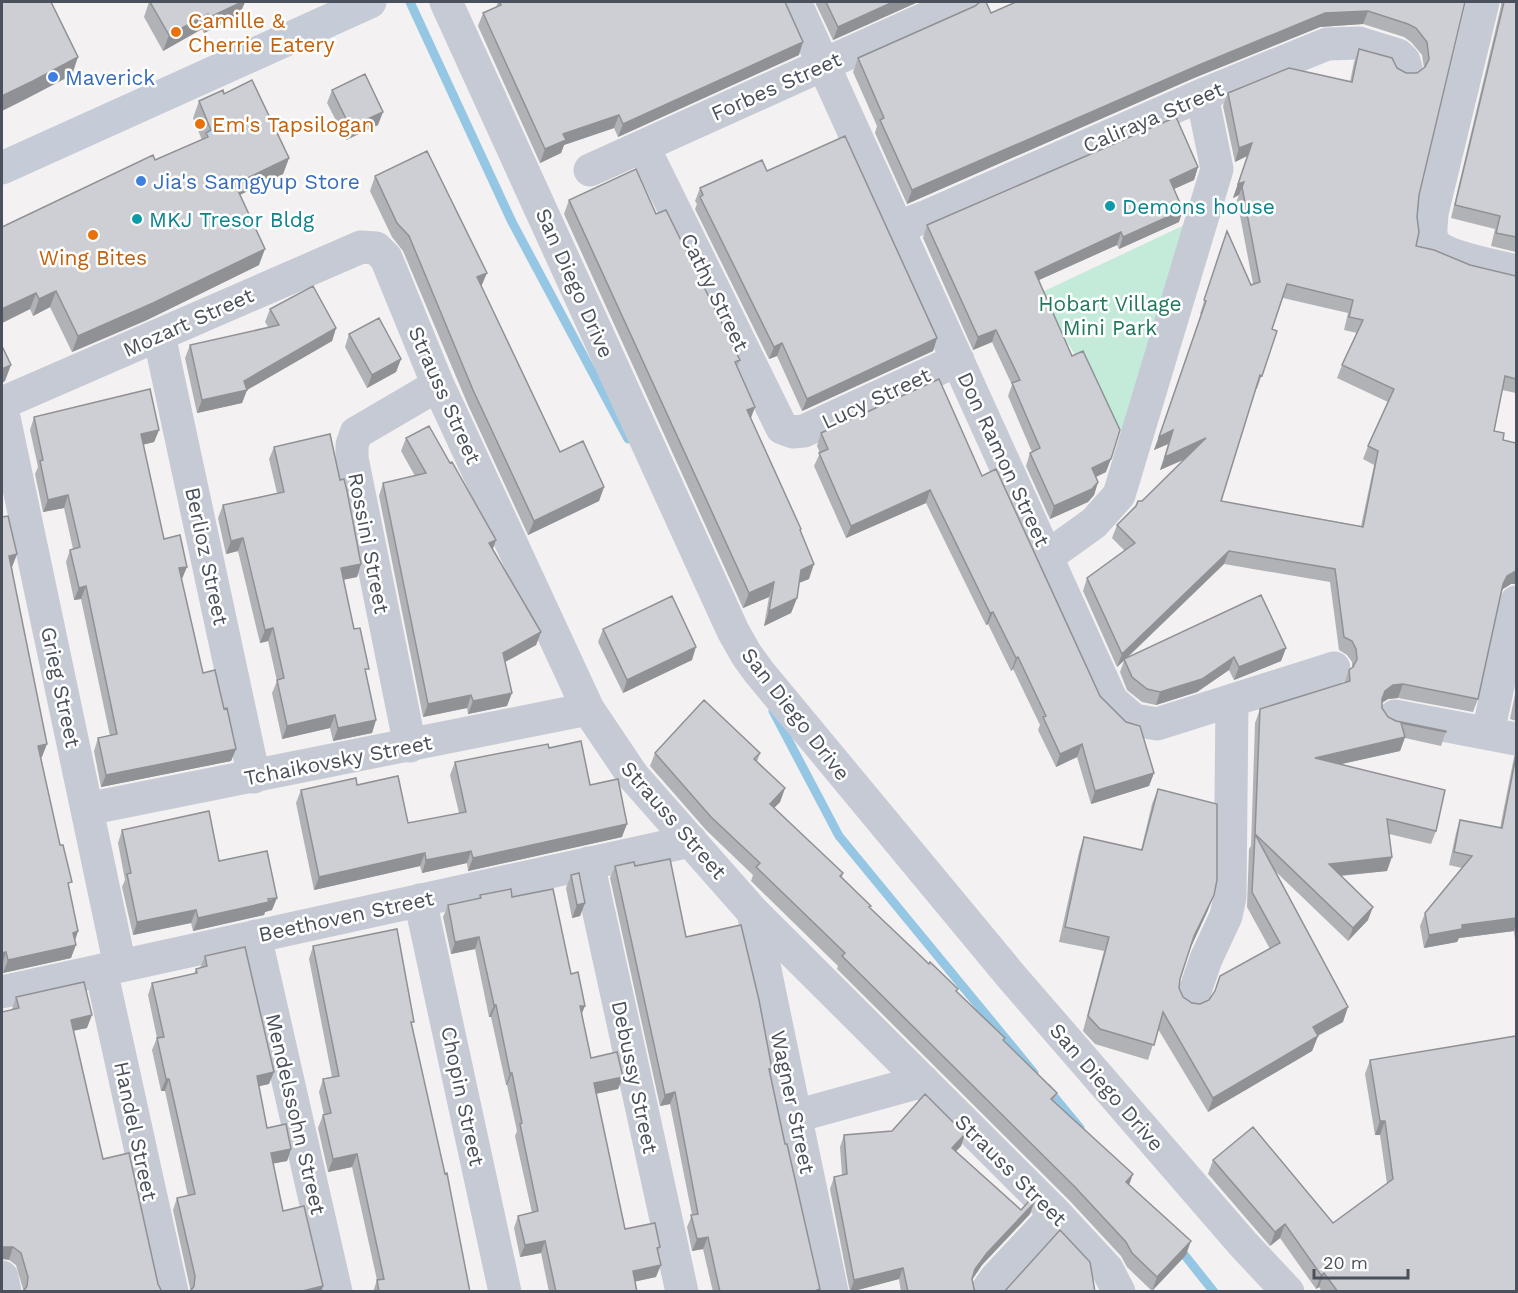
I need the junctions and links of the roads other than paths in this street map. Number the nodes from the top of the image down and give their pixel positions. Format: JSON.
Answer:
{"nodes":[{"id":1,"x":370,"y":2,"type":"edge"},
{"id":2,"x":446,"y":2,"type":"edge"},
{"id":3,"x":795,"y":2,"type":"edge"},
{"id":4,"x":962,"y":2,"type":"edge"},
{"id":5,"x":1483,"y":2,"type":"edge"},
{"id":6,"x":824,"y":64,"type":"junction"},
{"id":7,"x":1406,"y":68,"type":"dead end"},
{"id":8,"x":1202,"y":95,"type":"junction"},
{"id":9,"x":644,"y":146,"type":"junction"},
{"id":10,"x":2,"y":168,"type":"edge"},
{"id":11,"x":590,"y":170,"type":"dead end"},
{"id":12,"x":898,"y":227,"type":"junction"},
{"id":13,"x":376,"y":248,"type":"joint"},
{"id":14,"x":1516,"y":271,"type":"edge"},
{"id":15,"x":159,"y":335,"type":"junction"},
{"id":16,"x":958,"y":360,"type":"junction"},
{"id":17,"x":438,"y":385,"type":"junction"},
{"id":18,"x":2,"y":403,"type":"edge"},
{"id":19,"x":2,"y":408,"type":"edge"},
{"id":20,"x":793,"y":432,"type":"joint"},
{"id":21,"x":1047,"y":556,"type":"junction"},
{"id":22,"x":1516,"y":602,"type":"edge"},
{"id":23,"x":1334,"y":668,"type":"dead end"},
{"id":24,"x":1232,"y":701,"type":"junction"},
{"id":25,"x":588,"y":709,"type":"junction"},
{"id":26,"x":1395,"y":716,"type":"dead end"},
{"id":27,"x":1502,"y":736,"type":"edge"},
{"id":28,"x":410,"y":746,"type":"junction"},
{"id":29,"x":254,"y":777,"type":"junction"},
{"id":30,"x":87,"y":809,"type":"junction"},
{"id":31,"x":691,"y":841,"type":"junction"},
{"id":32,"x":588,"y":863,"type":"junction"},
{"id":33,"x":420,"y":900,"type":"junction"},
{"id":34,"x":753,"y":912,"type":"junction"},
{"id":35,"x":255,"y":936,"type":"junction"},
{"id":36,"x":111,"y":968,"type":"junction"},
{"id":37,"x":2,"y":992,"type":"edge"},
{"id":38,"x":1192,"y":1000,"type":"edge"},
{"id":39,"x":923,"y":1081,"type":"junction"},
{"id":40,"x":796,"y":1116,"type":"junction"},
{"id":41,"x":1056,"y":1214,"type":"junction"},
{"id":42,"x":2,"y":1278,"type":"edge"},
{"id":43,"x":4,"y":1292,"type":"edge"},
{"id":44,"x":172,"y":1292,"type":"edge"},
{"id":45,"x":336,"y":1292,"type":"edge"},
{"id":46,"x":505,"y":1292,"type":"edge"},
{"id":47,"x":682,"y":1292,"type":"edge"},
{"id":48,"x":832,"y":1292,"type":"edge"},
{"id":49,"x":986,"y":1292,"type":"edge"},
{"id":50,"x":1119,"y":1292,"type":"edge"},
{"id":51,"x":1288,"y":1292,"type":"edge"}],
"edges":[{"from":1,"to":10,"type":"main road"},
{"from":2,"to":51,"type":"street","name":"San Diego Drive"},
{"from":3,"to":6,"type":"street","name":"Don Ramon Street"},
{"from":4,"to":6,"type":"street","name":"Forbes Street"},
{"from":5,"to":14,"type":"street"},
{"from":6,"to":9,"type":"street","name":"Forbes Street"},
{"from":6,"to":12,"type":"street","name":"Don Ramon Street"},
{"from":7,"to":8,"type":"street","name":"Caliraya Street"},
{"from":8,"to":12,"type":"street","name":"Caliraya Street"},
{"from":8,"to":21,"type":"street"},
{"from":9,"to":11,"type":"street","name":"Forbes Street"},
{"from":9,"to":20,"type":"street","name":"Cathy Street"},
{"from":12,"to":16,"type":"street","name":"Don Ramon Street"},
{"from":13,"to":15,"type":"street","name":"Mozart Street"},
{"from":13,"to":17,"type":"street","name":"Strauss Street"},
{"from":15,"to":18,"type":"street","name":"Mozart Street"},
{"from":15,"to":29,"type":"street","name":"Berlioz Street"},
{"from":16,"to":20,"type":"street","name":"Lucy Street"},
{"from":16,"to":21,"type":"street","name":"Don Ramon Street"},
{"from":17,"to":25,"type":"street","name":"Strauss Street"},
{"from":17,"to":28,"type":"street","name":"Rossini Street"},
{"from":19,"to":30,"type":"street","name":"Grieg Street"},
{"from":21,"to":24,"type":"street","name":"Don Ramon Street"},
{"from":22,"to":27,"type":"street"},
{"from":23,"to":24,"type":"street","name":"Don Ramon Street"},
{"from":24,"to":38,"type":"street"},
{"from":25,"to":28,"type":"street","name":"Tchaikovsky Street"},
{"from":25,"to":31,"type":"street","name":"Strauss Street"},
{"from":26,"to":27,"type":"street"},
{"from":28,"to":29,"type":"street","name":"Tchaikovsky Street"},
{"from":29,"to":30,"type":"street","name":"Tchaikovsky Street"},
{"from":30,"to":36,"type":"street","name":"Grieg Street"},
{"from":31,"to":32,"type":"street","name":"Beethoven Street"},
{"from":31,"to":34,"type":"street","name":"Strauss Street"},
{"from":32,"to":33,"type":"street","name":"Beethoven Street"},
{"from":32,"to":47,"type":"street","name":"Debussy Street"},
{"from":33,"to":35,"type":"street","name":"Beethoven Street"},
{"from":33,"to":46,"type":"street","name":"Chopin Street"},
{"from":34,"to":39,"type":"street","name":"Strauss Street"},
{"from":34,"to":40,"type":"street","name":"Wagner Street"},
{"from":35,"to":36,"type":"street","name":"Beethoven Street"},
{"from":35,"to":45,"type":"street","name":"Mendelssohn Street"},
{"from":36,"to":37,"type":"street","name":"Beethoven Street"},
{"from":36,"to":44,"type":"street","name":"Handel Street"},
{"from":39,"to":40,"type":"street"},
{"from":39,"to":41,"type":"street","name":"Strauss Street"},
{"from":40,"to":48,"type":"street","name":"Wagner Street"},
{"from":41,"to":49,"type":"street"},
{"from":41,"to":50,"type":"street","name":"Strauss Street"},
{"from":42,"to":43,"type":"street"}]}
